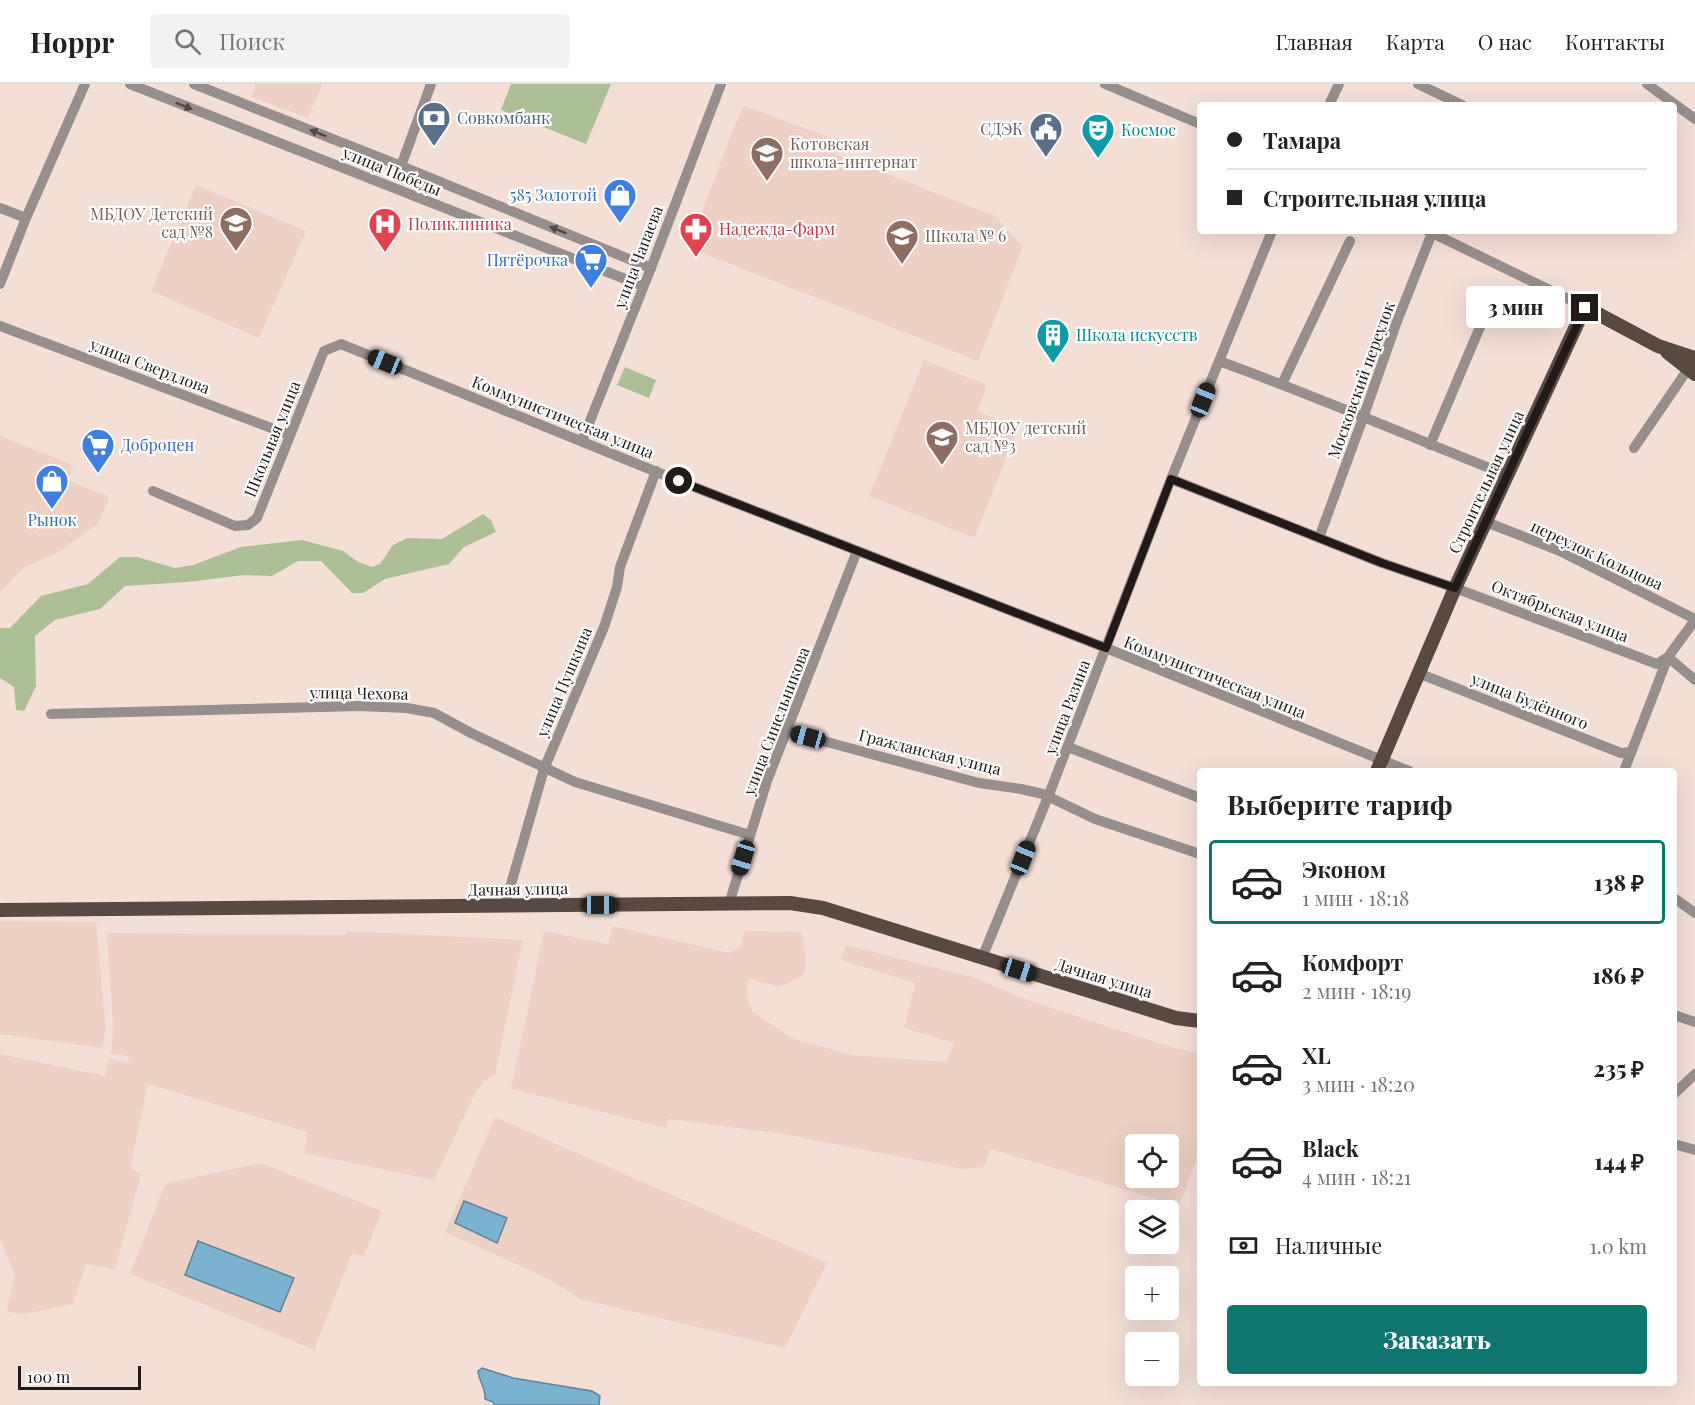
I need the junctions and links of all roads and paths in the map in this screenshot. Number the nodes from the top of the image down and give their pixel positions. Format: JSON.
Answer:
{"nodes":[{"id":1,"x":85,"y":84,"type":"edge"},
{"id":2,"x":130,"y":84,"type":"edge"},
{"id":3,"x":194,"y":84,"type":"edge"},
{"id":4,"x":431,"y":84,"type":"edge"},
{"id":5,"x":721,"y":84,"type":"edge"},
{"id":6,"x":1105,"y":84,"type":"edge"},
{"id":7,"x":1339,"y":84,"type":"edge"},
{"id":8,"x":1418,"y":84,"type":"edge"},
{"id":9,"x":1647,"y":84,"type":"edge"},
{"id":10,"x":1330,"y":102,"type":"edge"},
{"id":11,"x":1456,"y":102,"type":"edge"},
{"id":12,"x":1672,"y":102,"type":"edge"},
{"id":13,"x":1677,"y":106,"type":"edge"},
{"id":14,"x":1695,"y":119,"type":"edge"},
{"id":15,"x":1197,"y":123,"type":"edge"},
{"id":16,"x":401,"y":166,"type":"junction"},
{"id":17,"x":0,"y":208,"type":"edge"},
{"id":18,"x":26,"y":218,"type":"junction"},
{"id":19,"x":1271,"y":234,"type":"edge"},
{"id":20,"x":1434,"y":234,"type":"edge"},
{"id":21,"x":1436,"y":234,"type":"edge"},
{"id":22,"x":1350,"y":241,"type":"dead end"},
{"id":23,"x":651,"y":268,"type":"junction"},
{"id":24,"x":0,"y":284,"type":"edge"},
{"id":25,"x":643,"y":286,"type":"junction"},
{"id":26,"x":1488,"y":308,"type":"dead end"},
{"id":27,"x":1585,"y":308,"type":"junction"},
{"id":28,"x":0,"y":326,"type":"edge"},
{"id":29,"x":341,"y":344,"type":"joint"},
{"id":30,"x":1219,"y":361,"type":"junction"},
{"id":31,"x":1693,"y":367,"type":"edge"},
{"id":32,"x":1282,"y":384,"type":"junction"},
{"id":33,"x":1363,"y":418,"type":"junction"},
{"id":34,"x":290,"y":435,"type":"junction"},
{"id":35,"x":582,"y":441,"type":"junction"},
{"id":36,"x":1430,"y":445,"type":"junction"},
{"id":37,"x":1634,"y":448,"type":"dead end"},
{"id":38,"x":656,"y":471,"type":"junction"},
{"id":39,"x":1507,"y":475,"type":"junction"},
{"id":40,"x":1171,"y":479,"type":"junction"},
{"id":41,"x":153,"y":491,"type":"dead end"},
{"id":42,"x":1486,"y":522,"type":"junction"},
{"id":43,"x":1318,"y":538,"type":"junction"},
{"id":44,"x":857,"y":551,"type":"junction"},
{"id":45,"x":1455,"y":588,"type":"junction"},
{"id":46,"x":1695,"y":619,"type":"edge"},
{"id":47,"x":1106,"y":648,"type":"junction"},
{"id":48,"x":1668,"y":657,"type":"junction"},
{"id":49,"x":1418,"y":673,"type":"junction"},
{"id":50,"x":1695,"y":680,"type":"edge"},
{"id":51,"x":51,"y":714,"type":"dead end"},
{"id":52,"x":786,"y":731,"type":"junction"},
{"id":53,"x":1068,"y":747,"type":"junction"},
{"id":54,"x":1631,"y":752,"type":"junction"},
{"id":55,"x":1378,"y":766,"type":"edge"},
{"id":56,"x":544,"y":768,"type":"junction"},
{"id":57,"x":1625,"y":768,"type":"edge"},
{"id":58,"x":1048,"y":797,"type":"junction"},
{"id":59,"x":1197,"y":797,"type":"edge"},
{"id":60,"x":750,"y":835,"type":"junction"},
{"id":61,"x":1197,"y":853,"type":"edge"},
{"id":62,"x":1677,"y":900,"type":"edge"},
{"id":63,"x":729,"y":904,"type":"junction"},
{"id":64,"x":505,"y":906,"type":"junction"},
{"id":65,"x":0,"y":910,"type":"edge"},
{"id":66,"x":1695,"y":913,"type":"edge"},
{"id":67,"x":982,"y":958,"type":"junction"},
{"id":68,"x":1677,"y":1016,"type":"edge"},
{"id":69,"x":1197,"y":1021,"type":"edge"},
{"id":70,"x":1695,"y":1022,"type":"edge"},
{"id":71,"x":1695,"y":1074,"type":"edge"},
{"id":72,"x":1677,"y":1091,"type":"edge"},
{"id":73,"x":1677,"y":1145,"type":"edge"},
{"id":74,"x":1695,"y":1150,"type":"edge"}],
"edges":[{"from":1,"to":18,"type":"street"},
{"from":2,"to":25,"type":"street","name":"улица Победы","one_way":true},
{"from":16,"to":3,"type":"street","name":"улица Победы","one_way":true},
{"from":4,"to":16,"type":"street"},
{"from":5,"to":23,"type":"street","name":"улица Чапаева"},
{"from":6,"to":15,"type":"street"},
{"from":7,"to":10,"type":"street"},
{"from":8,"to":11,"type":"street"},
{"from":9,"to":12,"type":"street"},
{"from":13,"to":14,"type":"street"},
{"from":23,"to":16,"type":"street","name":"улица Победы","one_way":true},
{"from":17,"to":18,"type":"street"},
{"from":18,"to":24,"type":"street"},
{"from":19,"to":30,"type":"street","name":"улица Разина"},
{"from":20,"to":33,"type":"street","name":"Московский переулок"},
{"from":21,"to":27,"type":"street"},
{"from":22,"to":32,"type":"street"},
{"from":23,"to":25,"type":"street","name":"улица Чапаева"},
{"from":25,"to":35,"type":"street","name":"улица Чапаева"},
{"from":26,"to":36,"type":"street"},
{"from":27,"to":31,"type":"main road"},
{"from":27,"to":39,"type":"main road","name":"Строительная улица"},
{"from":28,"to":34,"type":"street","name":"улица Свердлова"},
{"from":29,"to":34,"type":"street","name":"Школьная улица"},
{"from":29,"to":35,"type":"street","name":"Коммунистическая улица"},
{"from":30,"to":32,"type":"street"},
{"from":30,"to":40,"type":"street","name":"улица Разина"},
{"from":31,"to":37,"type":"street"},
{"from":32,"to":33,"type":"street"},
{"from":33,"to":36,"type":"street"},
{"from":33,"to":43,"type":"street","name":"Московский переулок"},
{"from":34,"to":41,"type":"street","name":"Школьная улица"},
{"from":35,"to":38,"type":"street","name":"Коммунистическая улица"},
{"from":36,"to":39,"type":"street"},
{"from":38,"to":44,"type":"street","name":"Коммунистическая улица"},
{"from":38,"to":56,"type":"street","name":"улица Пушкина"},
{"from":39,"to":42,"type":"main road","name":"Строительная улица"},
{"from":40,"to":43,"type":"street","name":"Октябрьская улица"},
{"from":40,"to":47,"type":"street","name":"улица Разина"},
{"from":42,"to":45,"type":"main road","name":"Строительная улица"},
{"from":42,"to":46,"type":"street","name":"переулок Кольцова"},
{"from":43,"to":45,"type":"street","name":"Октябрьская улица"},
{"from":44,"to":47,"type":"street","name":"Коммунистическая улица"},
{"from":44,"to":52,"type":"street","name":"улица Синельникова"},
{"from":45,"to":48,"type":"street","name":"Октябрьская улица"},
{"from":45,"to":49,"type":"main road","name":"Строительная улица"},
{"from":46,"to":48,"type":"street"},
{"from":47,"to":53,"type":"street","name":"улица Разина"},
{"from":47,"to":55,"type":"street","name":"Коммунистическая улица"},
{"from":48,"to":50,"type":"street"},
{"from":48,"to":54,"type":"street"},
{"from":49,"to":54,"type":"street","name":"улица Будённого"},
{"from":49,"to":55,"type":"main road","name":"Строительная улица"},
{"from":51,"to":56,"type":"street","name":"улица Чехова"},
{"from":52,"to":58,"type":"street","name":"Гражданская улица"},
{"from":52,"to":60,"type":"street","name":"улица Синельникова"},
{"from":53,"to":58,"type":"street","name":"улица Разина"},
{"from":53,"to":59,"type":"street"},
{"from":54,"to":57,"type":"street"},
{"from":56,"to":60,"type":"street","name":"улица Чехова"},
{"from":56,"to":64,"type":"street","name":"улица Пушкина"},
{"from":58,"to":61,"type":"street","name":"Гражданская улица"},
{"from":58,"to":67,"type":"street","name":"улица Разина"},
{"from":60,"to":63,"type":"street","name":"улица Синельникова"},
{"from":62,"to":66,"type":"street"},
{"from":63,"to":64,"type":"main road","name":"Дачная улица"},
{"from":63,"to":67,"type":"main road","name":"Дачная улица"},
{"from":64,"to":65,"type":"main road","name":"Дачная улица"},
{"from":67,"to":69,"type":"main road","name":"Дачная улица"},
{"from":68,"to":70,"type":"street"},
{"from":71,"to":72,"type":"street"},
{"from":73,"to":74,"type":"street"}]}
